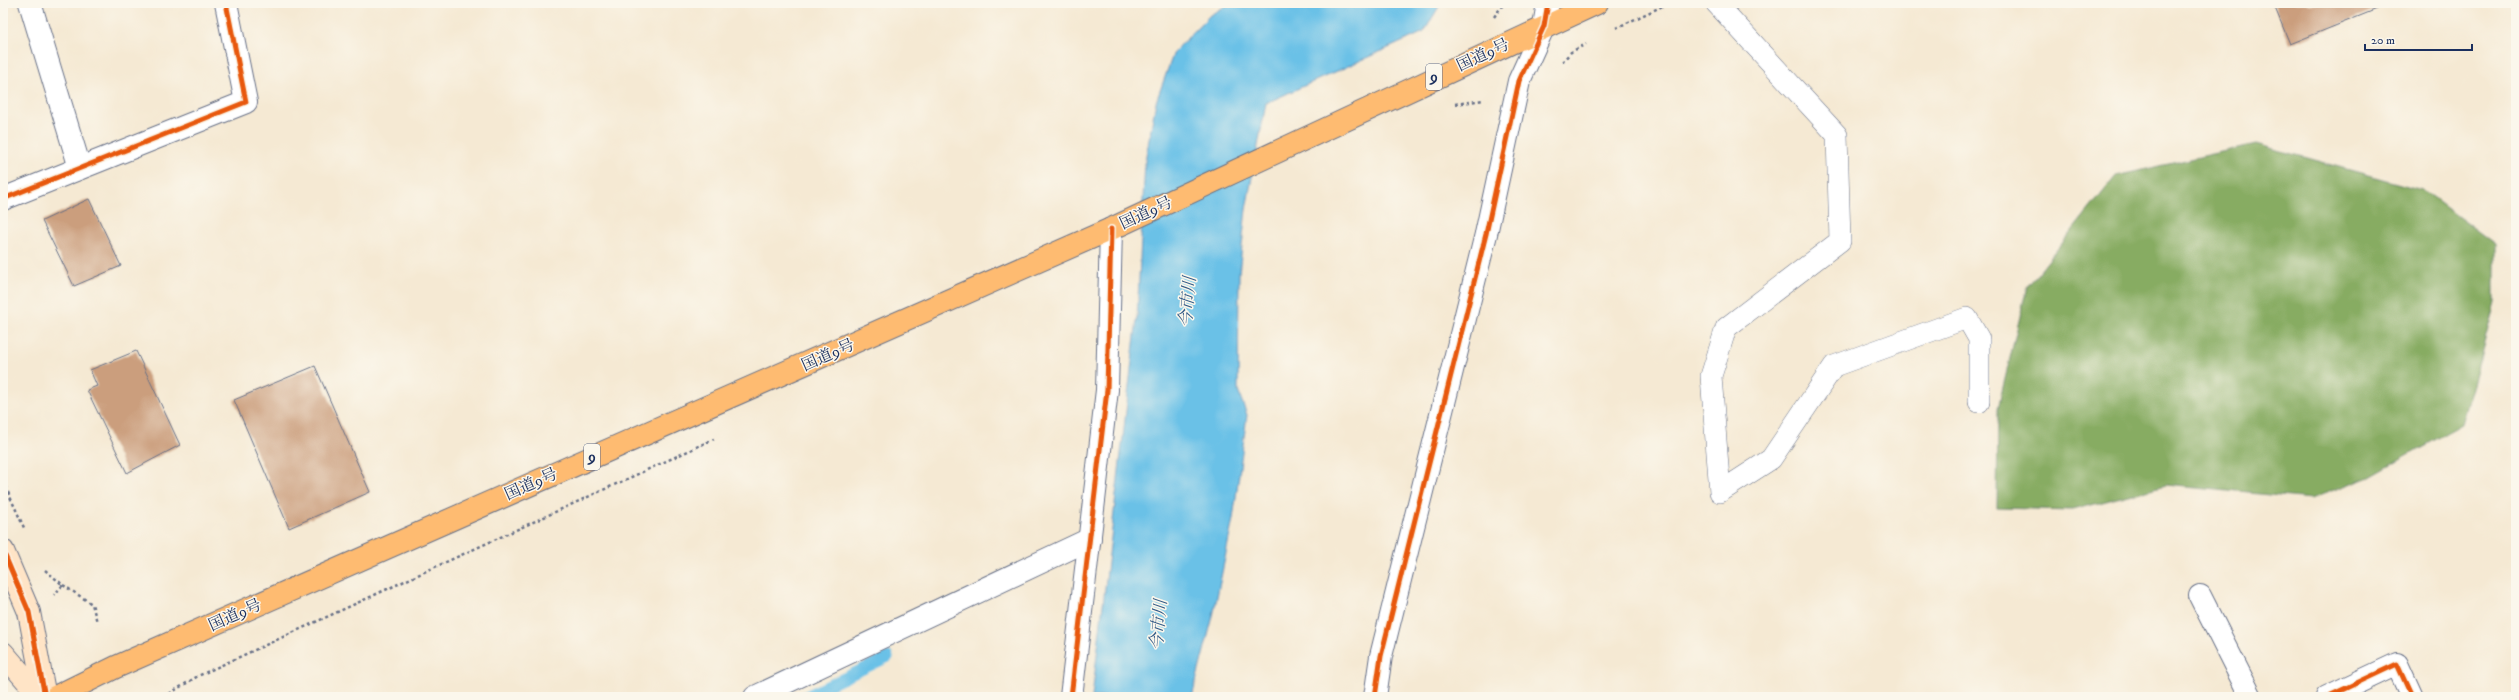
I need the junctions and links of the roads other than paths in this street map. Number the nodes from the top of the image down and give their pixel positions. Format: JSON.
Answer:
{"nodes":[{"id":1,"x":30,"y":3,"type":"edge"},
{"id":2,"x":226,"y":3,"type":"edge"},
{"id":3,"x":1548,"y":3,"type":"edge"},
{"id":4,"x":1597,"y":3,"type":"edge"},
{"id":5,"x":1716,"y":3,"type":"edge"},
{"id":6,"x":1544,"y":26,"type":"junction"},
{"id":7,"x":80,"y":168,"type":"junction"},
{"id":8,"x":3,"y":199,"type":"edge"},
{"id":9,"x":1121,"y":224,"type":"junction"},
{"id":10,"x":1979,"y":402,"type":"dead end"},
{"id":11,"x":1090,"y":539,"type":"junction"},
{"id":12,"x":3,"y":551,"type":"edge"},
{"id":13,"x":2200,"y":596,"type":"dead end"},
{"id":14,"x":3,"y":653,"type":"edge"},
{"id":15,"x":41,"y":697,"type":"edge"},
{"id":16,"x":45,"y":697,"type":"edge"},
{"id":17,"x":55,"y":697,"type":"edge"},
{"id":18,"x":754,"y":697,"type":"edge"},
{"id":19,"x":1071,"y":697,"type":"edge"},
{"id":20,"x":1375,"y":697,"type":"edge"},
{"id":21,"x":2251,"y":697,"type":"edge"},
{"id":22,"x":2327,"y":697,"type":"edge"},
{"id":23,"x":2412,"y":697,"type":"edge"}],
"edges":[{"from":1,"to":7,"type":"street"},
{"from":2,"to":7,"type":"street"},
{"from":3,"to":6,"type":"street"},
{"from":4,"to":6,"type":"highway","name":"国道9号","number":"9"},
{"from":5,"to":10,"type":"lane"},
{"from":6,"to":9,"type":"highway","name":"国道9号","number":"9"},
{"from":6,"to":20,"type":"street"},
{"from":7,"to":8,"type":"street"},
{"from":9,"to":11,"type":"street"},
{"from":9,"to":17,"type":"highway","name":"国道9号","number":"9"},
{"from":11,"to":18,"type":"street"},
{"from":11,"to":19,"type":"street"},
{"from":12,"to":16,"type":"street"},
{"from":13,"to":21,"type":"street"},
{"from":14,"to":15,"type":"street"},
{"from":22,"to":23,"type":"street"}]}
